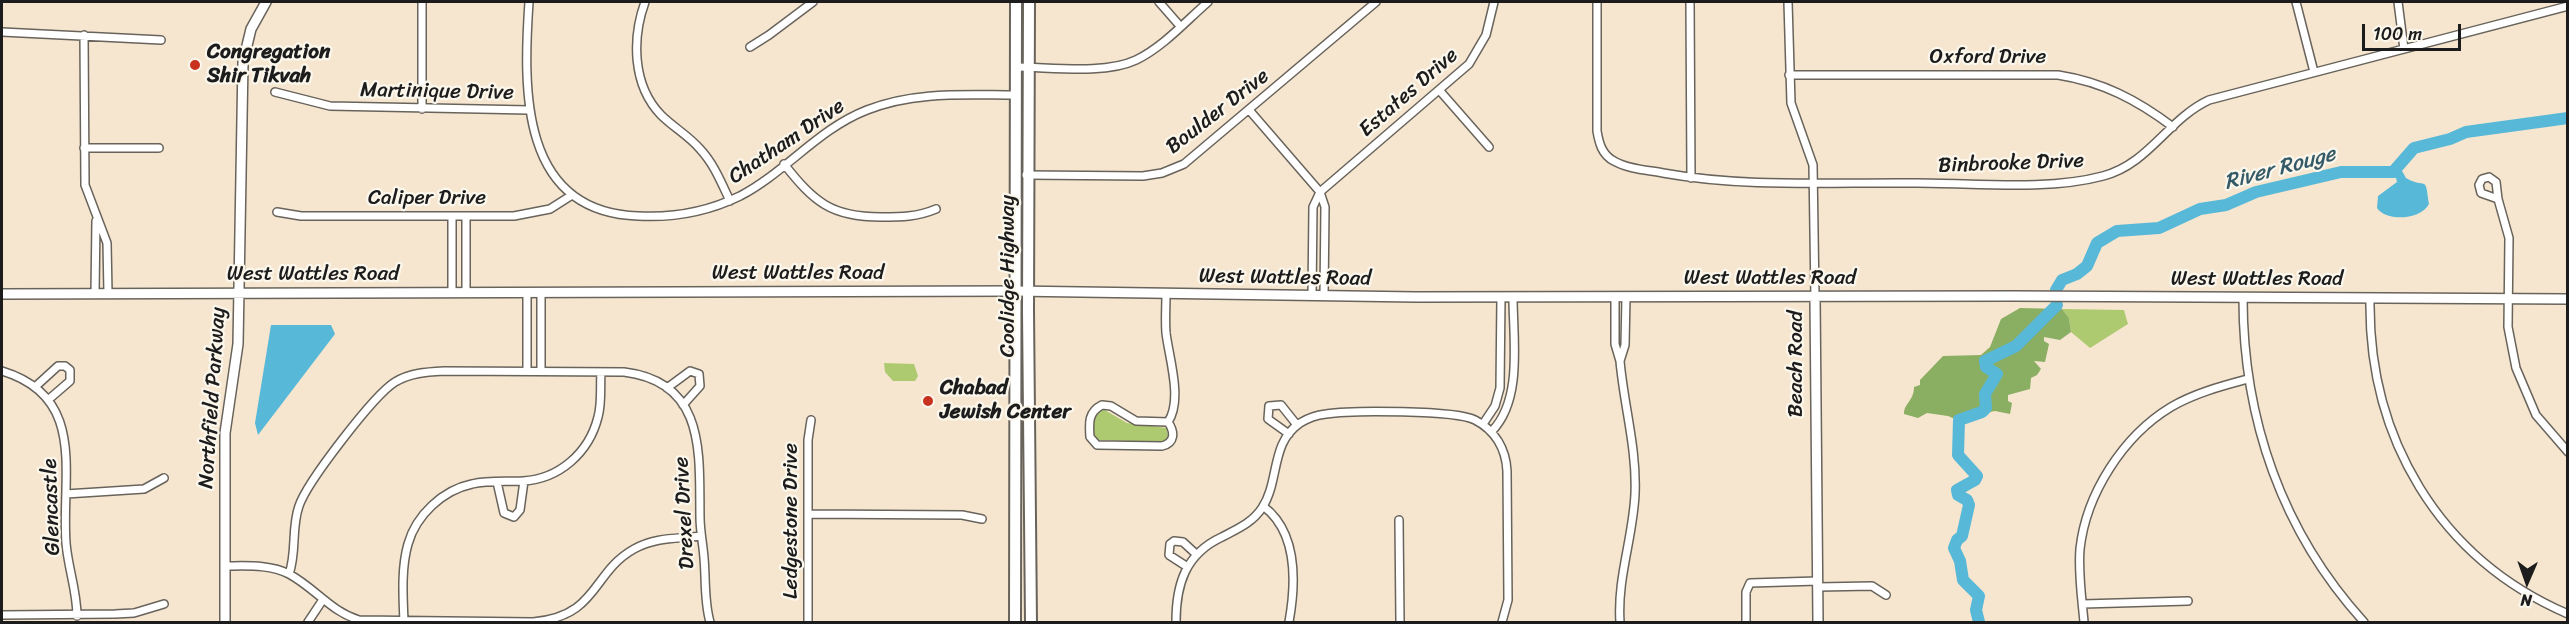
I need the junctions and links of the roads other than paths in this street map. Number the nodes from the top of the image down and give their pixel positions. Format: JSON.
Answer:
{"nodes":[{"id":1,"x":266,"y":2,"type":"edge"},
{"id":2,"x":422,"y":2,"type":"edge"},
{"id":3,"x":529,"y":2,"type":"edge"},
{"id":4,"x":645,"y":2,"type":"edge"},
{"id":5,"x":813,"y":2,"type":"edge"},
{"id":6,"x":1016,"y":2,"type":"edge"},
{"id":7,"x":1029,"y":2,"type":"edge"},
{"id":8,"x":1159,"y":2,"type":"edge"},
{"id":9,"x":1208,"y":2,"type":"edge"},
{"id":10,"x":1376,"y":2,"type":"edge"},
{"id":11,"x":1494,"y":2,"type":"edge"},
{"id":12,"x":1597,"y":2,"type":"edge"},
{"id":13,"x":1690,"y":2,"type":"edge"},
{"id":14,"x":1788,"y":2,"type":"edge"},
{"id":15,"x":2296,"y":2,"type":"edge"},
{"id":16,"x":2398,"y":2,"type":"edge"},
{"id":17,"x":2568,"y":6,"type":"edge"},
{"id":18,"x":1180,"y":26,"type":"junction"},
{"id":19,"x":2,"y":32,"type":"edge"},
{"id":20,"x":84,"y":35,"type":"junction"},
{"id":21,"x":162,"y":40,"type":"dead end"},
{"id":22,"x":750,"y":47,"type":"dead end"},
{"id":23,"x":2404,"y":49,"type":"junction"},
{"id":24,"x":1015,"y":67,"type":"junction"},
{"id":25,"x":1029,"y":67,"type":"junction"},
{"id":26,"x":2314,"y":72,"type":"junction"},
{"id":27,"x":1789,"y":75,"type":"junction"},
{"id":28,"x":1440,"y":91,"type":"junction"},
{"id":29,"x":275,"y":92,"type":"dead end"},
{"id":30,"x":1016,"y":95,"type":"junction"},
{"id":31,"x":422,"y":109,"type":"junction"},
{"id":32,"x":529,"y":110,"type":"junction"},
{"id":33,"x":1250,"y":111,"type":"junction"},
{"id":34,"x":2173,"y":127,"type":"junction"},
{"id":35,"x":1489,"y":147,"type":"dead end"},
{"id":36,"x":84,"y":148,"type":"junction"},
{"id":37,"x":159,"y":148,"type":"dead end"},
{"id":38,"x":784,"y":164,"type":"junction"},
{"id":39,"x":1015,"y":175,"type":"junction"},
{"id":40,"x":1029,"y":176,"type":"junction"},
{"id":41,"x":1691,"y":178,"type":"junction"},
{"id":42,"x":1814,"y":183,"type":"junction"},
{"id":43,"x":1320,"y":192,"type":"junction"},
{"id":44,"x":572,"y":195,"type":"junction"},
{"id":45,"x":2498,"y":199,"type":"dead end"},
{"id":46,"x":730,"y":201,"type":"junction"},
{"id":47,"x":936,"y":209,"type":"dead end"},
{"id":48,"x":277,"y":212,"type":"dead end"},
{"id":49,"x":452,"y":216,"type":"junction"},
{"id":50,"x":466,"y":216,"type":"junction"},
{"id":51,"x":96,"y":218,"type":"junction"},
{"id":52,"x":1014,"y":291,"type":"junction"},
{"id":53,"x":238,"y":292,"type":"junction"},
{"id":54,"x":95,"y":293,"type":"junction"},
{"id":55,"x":108,"y":293,"type":"junction"},
{"id":56,"x":452,"y":293,"type":"junction"},
{"id":57,"x":466,"y":293,"type":"junction"},
{"id":58,"x":527,"y":293,"type":"junction"},
{"id":59,"x":541,"y":293,"type":"junction"},
{"id":60,"x":1028,"y":293,"type":"junction"},
{"id":61,"x":2,"y":294,"type":"edge"},
{"id":62,"x":1166,"y":294,"type":"junction"},
{"id":63,"x":1312,"y":296,"type":"junction"},
{"id":64,"x":1324,"y":296,"type":"junction"},
{"id":65,"x":1501,"y":297,"type":"junction"},
{"id":66,"x":1513,"y":297,"type":"junction"},
{"id":67,"x":1615,"y":297,"type":"junction"},
{"id":68,"x":1626,"y":297,"type":"junction"},
{"id":69,"x":1815,"y":298,"type":"junction"},
{"id":70,"x":2244,"y":298,"type":"junction"},
{"id":71,"x":2370,"y":299,"type":"junction"},
{"id":72,"x":2508,"y":299,"type":"junction"},
{"id":73,"x":2568,"y":299,"type":"edge"},
{"id":74,"x":1620,"y":361,"type":"junction"},
{"id":75,"x":2,"y":371,"type":"edge"},
{"id":76,"x":527,"y":371,"type":"junction"},
{"id":77,"x":542,"y":371,"type":"junction"},
{"id":78,"x":601,"y":372,"type":"junction"},
{"id":79,"x":2248,"y":379,"type":"junction"},
{"id":80,"x":35,"y":387,"type":"junction"},
{"id":81,"x":667,"y":388,"type":"junction"},
{"id":82,"x":48,"y":400,"type":"junction"},
{"id":83,"x":683,"y":405,"type":"junction"},
{"id":84,"x":811,"y":420,"type":"dead end"},
{"id":85,"x":1168,"y":422,"type":"junction"},
{"id":86,"x":1483,"y":424,"type":"junction"},
{"id":87,"x":1297,"y":425,"type":"junction"},
{"id":88,"x":1492,"y":431,"type":"junction"},
{"id":89,"x":1289,"y":434,"type":"junction"},
{"id":90,"x":1015,"y":436,"type":"junction"},
{"id":91,"x":1029,"y":443,"type":"junction"},
{"id":92,"x":2568,"y":452,"type":"edge"},
{"id":93,"x":164,"y":478,"type":"dead end"},
{"id":94,"x":524,"y":481,"type":"junction"},
{"id":95,"x":497,"y":482,"type":"junction"},
{"id":96,"x":66,"y":494,"type":"junction"},
{"id":97,"x":1263,"y":506,"type":"junction"},
{"id":98,"x":808,"y":514,"type":"junction"},
{"id":99,"x":982,"y":519,"type":"dead end"},
{"id":100,"x":1400,"y":520,"type":"dead end"},
{"id":101,"x":701,"y":536,"type":"junction"},
{"id":102,"x":1015,"y":542,"type":"junction"},
{"id":103,"x":1030,"y":548,"type":"junction"},
{"id":104,"x":1196,"y":554,"type":"junction"},
{"id":105,"x":225,"y":566,"type":"junction"},
{"id":106,"x":1186,"y":566,"type":"junction"},
{"id":107,"x":289,"y":574,"type":"junction"},
{"id":108,"x":1818,"y":584,"type":"junction"},
{"id":109,"x":1886,"y":595,"type":"dead end"},
{"id":110,"x":322,"y":601,"type":"junction"},
{"id":111,"x":2188,"y":601,"type":"dead end"},
{"id":112,"x":164,"y":604,"type":"dead end"},
{"id":113,"x":2083,"y":604,"type":"junction"},
{"id":114,"x":2568,"y":614,"type":"edge"},
{"id":115,"x":2,"y":615,"type":"edge"},
{"id":116,"x":77,"y":616,"type":"junction"},
{"id":117,"x":225,"y":622,"type":"edge"},
{"id":118,"x":308,"y":622,"type":"edge"},
{"id":119,"x":404,"y":622,"type":"edge"},
{"id":120,"x":526,"y":622,"type":"edge"},
{"id":121,"x":710,"y":622,"type":"edge"},
{"id":122,"x":808,"y":622,"type":"edge"},
{"id":123,"x":1015,"y":622,"type":"edge"},
{"id":124,"x":1031,"y":622,"type":"edge"},
{"id":125,"x":1176,"y":622,"type":"edge"},
{"id":126,"x":1289,"y":622,"type":"edge"},
{"id":127,"x":1400,"y":622,"type":"edge"},
{"id":128,"x":1502,"y":622,"type":"edge"},
{"id":129,"x":1620,"y":622,"type":"edge"},
{"id":130,"x":1746,"y":622,"type":"edge"},
{"id":131,"x":1818,"y":622,"type":"edge"},
{"id":132,"x":2084,"y":622,"type":"edge"},
{"id":133,"x":2364,"y":622,"type":"edge"}],
"edges":[{"from":1,"to":53,"type":"street","name":"Northfield Parkway"},
{"from":2,"to":31,"type":"street"},
{"from":3,"to":32,"type":"street","name":"Chatham Drive"},
{"from":4,"to":46,"type":"street"},
{"from":5,"to":22,"type":"street"},
{"from":6,"to":24,"type":"main road","name":"Coolidge Highway"},
{"from":7,"to":25,"type":"main road","name":"Coolidge Highway"},
{"from":8,"to":18,"type":"street"},
{"from":9,"to":18,"type":"street"},
{"from":10,"to":33,"type":"street","name":"Boulder Drive"},
{"from":11,"to":28,"type":"street","name":"Estates Drive"},
{"from":12,"to":41,"type":"street","name":"Binbrooke Drive"},
{"from":13,"to":41,"type":"street"},
{"from":14,"to":27,"type":"street","name":"Beach Road"},
{"from":15,"to":26,"type":"street"},
{"from":16,"to":23,"type":"street"},
{"from":17,"to":23,"type":"street","name":"Binbrooke Drive"},
{"from":18,"to":25,"type":"street"},
{"from":19,"to":20,"type":"street"},
{"from":20,"to":21,"type":"street"},
{"from":20,"to":36,"type":"street"},
{"from":23,"to":26,"type":"street","name":"Binbrooke Drive"},
{"from":24,"to":25,"type":"street"},
{"from":24,"to":30,"type":"main road","name":"Coolidge Highway"},
{"from":25,"to":40,"type":"main road","name":"Coolidge Highway"},
{"from":26,"to":34,"type":"street","name":"Binbrooke Drive"},
{"from":27,"to":34,"type":"street","name":"Oxford Drive"},
{"from":27,"to":42,"type":"street","name":"Beach Road"},
{"from":28,"to":35,"type":"street"},
{"from":28,"to":43,"type":"street","name":"Estates Drive"},
{"from":29,"to":31,"type":"street","name":"Martinique Drive"},
{"from":30,"to":38,"type":"street","name":"Chatham Drive"},
{"from":30,"to":39,"type":"main road","name":"Coolidge Highway"},
{"from":31,"to":32,"type":"street","name":"Martinique Drive"},
{"from":32,"to":44,"type":"street","name":"Chatham Drive"},
{"from":33,"to":40,"type":"street","name":"Boulder Drive"},
{"from":33,"to":43,"type":"street"},
{"from":34,"to":42,"type":"street","name":"Binbrooke Drive"},
{"from":36,"to":37,"type":"street"},
{"from":36,"to":51,"type":"street"},
{"from":38,"to":46,"type":"street","name":"Chatham Drive"},
{"from":38,"to":47,"type":"street"},
{"from":39,"to":40,"type":"street","name":"Boulder Drive"},
{"from":39,"to":52,"type":"main road","name":"Coolidge Highway"},
{"from":40,"to":60,"type":"main road","name":"Coolidge Highway"},
{"from":41,"to":42,"type":"street","name":"Binbrooke Drive"},
{"from":42,"to":69,"type":"street","name":"Beach Road"},
{"from":43,"to":63,"type":"street"},
{"from":43,"to":64,"type":"street"},
{"from":44,"to":46,"type":"street","name":"Chatham Drive"},
{"from":44,"to":50,"type":"street","name":"Caliper Drive"},
{"from":45,"to":72,"type":"street"},
{"from":48,"to":49,"type":"street","name":"Caliper Drive"},
{"from":49,"to":50,"type":"street","name":"Caliper Drive"},
{"from":49,"to":56,"type":"street"},
{"from":50,"to":57,"type":"street"},
{"from":51,"to":54,"type":"street"},
{"from":51,"to":55,"type":"street"},
{"from":52,"to":59,"type":"street","name":"West Wattles Road"},
{"from":52,"to":60,"type":"street","name":"West Wattles Road"},
{"from":52,"to":90,"type":"main road","name":"Coolidge Highway"},
{"from":53,"to":55,"type":"street","name":"West Wattles Road"},
{"from":53,"to":56,"type":"street","name":"West Wattles Road"},
{"from":53,"to":105,"type":"street","name":"Northfield Parkway"},
{"from":54,"to":55,"type":"street","name":"West Wattles Road"},
{"from":54,"to":61,"type":"street","name":"West Wattles Road"},
{"from":56,"to":57,"type":"street","name":"West Wattles Road"},
{"from":57,"to":58,"type":"street","name":"West Wattles Road"},
{"from":58,"to":59,"type":"street","name":"West Wattles Road"},
{"from":58,"to":76,"type":"street"},
{"from":59,"to":77,"type":"street"},
{"from":60,"to":62,"type":"street","name":"West Wattles Road"},
{"from":60,"to":91,"type":"main road","name":"Coolidge Highway"},
{"from":62,"to":63,"type":"street","name":"West Wattles Road"},
{"from":62,"to":85,"type":"street"},
{"from":63,"to":64,"type":"street","name":"West Wattles Road"},
{"from":64,"to":65,"type":"street","name":"West Wattles Road"},
{"from":65,"to":66,"type":"street","name":"West Wattles Road"},
{"from":65,"to":86,"type":"street"},
{"from":66,"to":67,"type":"street","name":"West Wattles Road"},
{"from":66,"to":88,"type":"street"},
{"from":67,"to":68,"type":"street","name":"West Wattles Road"},
{"from":67,"to":74,"type":"street"},
{"from":68,"to":69,"type":"street","name":"West Wattles Road"},
{"from":68,"to":74,"type":"street"},
{"from":69,"to":70,"type":"street","name":"West Wattles Road"},
{"from":69,"to":108,"type":"street","name":"Beach Road"},
{"from":70,"to":71,"type":"street","name":"West Wattles Road"},
{"from":70,"to":79,"type":"street"},
{"from":71,"to":72,"type":"street","name":"West Wattles Road"},
{"from":71,"to":114,"type":"street"},
{"from":72,"to":73,"type":"street","name":"West Wattles Road"},
{"from":72,"to":92,"type":"street"},
{"from":74,"to":129,"type":"street"},
{"from":75,"to":80,"type":"street","name":"Glencastle"},
{"from":76,"to":77,"type":"street","name":"Drexel Drive"},
{"from":76,"to":107,"type":"street","name":"Drexel Drive"},
{"from":77,"to":78,"type":"street","name":"Drexel Drive"},
{"from":78,"to":81,"type":"street","name":"Drexel Drive"},
{"from":78,"to":94,"type":"street"},
{"from":79,"to":113,"type":"street"},
{"from":79,"to":133,"type":"street"},
{"from":80,"to":82,"type":"street","name":"Glencastle"},
{"from":80,"to":82,"type":"street"},
{"from":81,"to":83,"type":"street","name":"Drexel Drive"},
{"from":81,"to":83,"type":"street"},
{"from":82,"to":96,"type":"street","name":"Glencastle"},
{"from":83,"to":101,"type":"street","name":"Drexel Drive"},
{"from":84,"to":98,"type":"street","name":"Ledgestone Drive"},
{"from":85,"to":85,"type":"street"},
{"from":86,"to":87,"type":"street"},
{"from":86,"to":88,"type":"street"},
{"from":87,"to":89,"type":"street"},
{"from":87,"to":89,"type":"street"},
{"from":88,"to":128,"type":"street"},
{"from":89,"to":97,"type":"street"},
{"from":90,"to":91,"type":"main road"},
{"from":90,"to":102,"type":"main road","name":"Coolidge Highway"},
{"from":91,"to":103,"type":"main road","name":"Coolidge Highway"},
{"from":93,"to":96,"type":"street"},
{"from":94,"to":95,"type":"street"},
{"from":94,"to":95,"type":"street"},
{"from":95,"to":119,"type":"street"},
{"from":96,"to":116,"type":"street","name":"Glencastle"},
{"from":97,"to":104,"type":"street"},
{"from":97,"to":126,"type":"street"},
{"from":98,"to":99,"type":"street"},
{"from":98,"to":122,"type":"street","name":"Ledgestone Drive"},
{"from":100,"to":127,"type":"street"},
{"from":101,"to":120,"type":"street"},
{"from":101,"to":121,"type":"street","name":"Drexel Drive"},
{"from":102,"to":103,"type":"main road"},
{"from":102,"to":123,"type":"main road","name":"Coolidge Highway"},
{"from":103,"to":124,"type":"main road","name":"Coolidge Highway"},
{"from":104,"to":106,"type":"street"},
{"from":104,"to":106,"type":"street"},
{"from":105,"to":107,"type":"street"},
{"from":105,"to":117,"type":"street","name":"Northfield Parkway"},
{"from":106,"to":125,"type":"street"},
{"from":107,"to":110,"type":"street"},
{"from":108,"to":109,"type":"street"},
{"from":108,"to":130,"type":"street"},
{"from":108,"to":131,"type":"street","name":"Beach Road"},
{"from":110,"to":118,"type":"street"},
{"from":110,"to":119,"type":"street"},
{"from":111,"to":113,"type":"street"},
{"from":112,"to":116,"type":"street"},
{"from":113,"to":132,"type":"street"},
{"from":115,"to":116,"type":"street"},
{"from":119,"to":120,"type":"street"}]}
